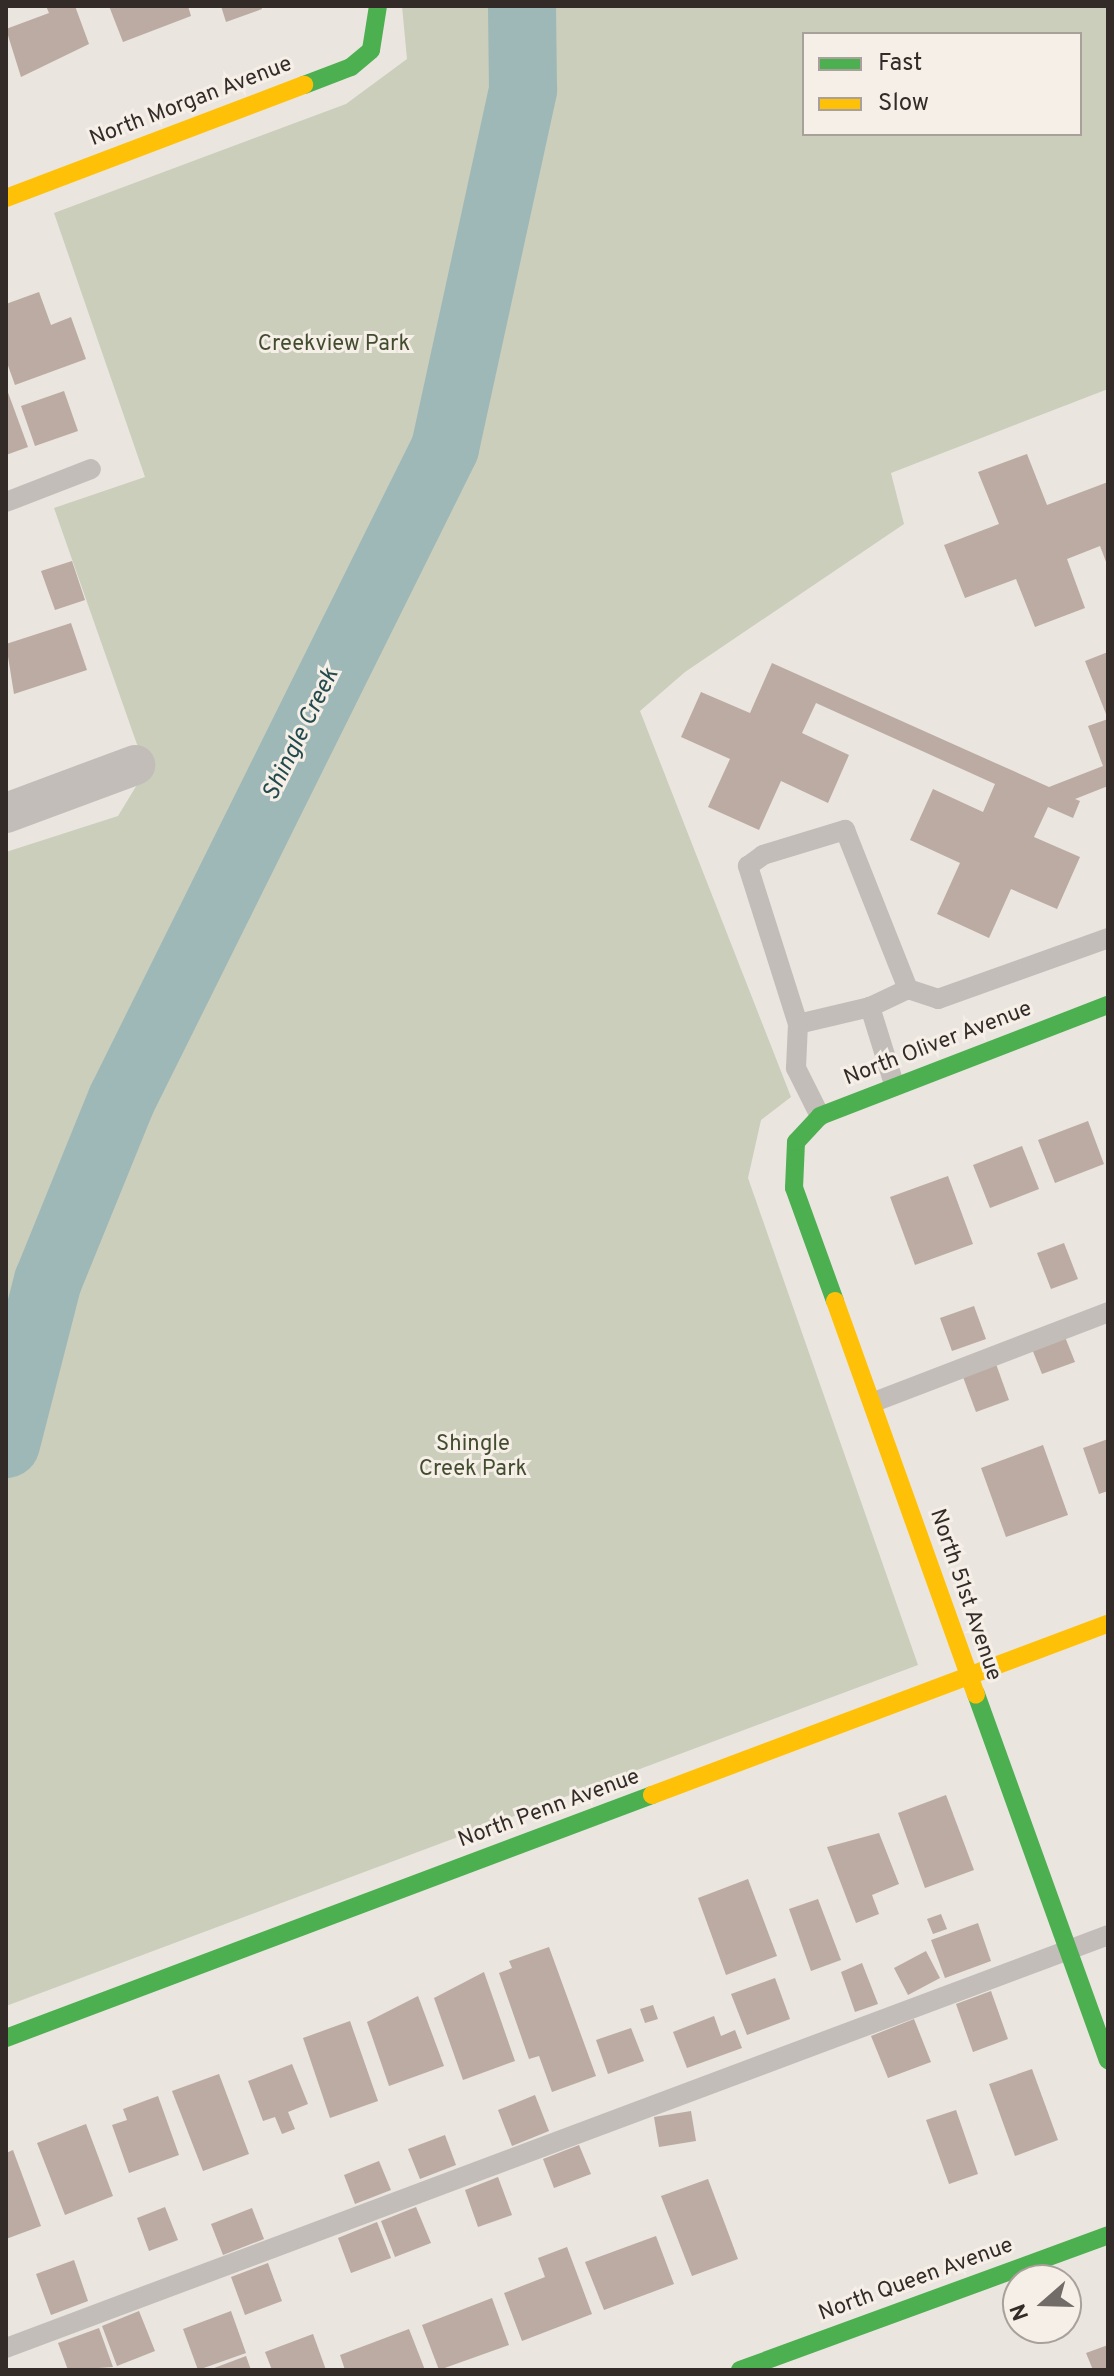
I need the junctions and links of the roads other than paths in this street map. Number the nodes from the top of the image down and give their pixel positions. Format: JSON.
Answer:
{"nodes":[{"id":1,"x":378,"y":6,"type":"edge"},
{"id":2,"x":6,"y":198,"type":"edge"},
{"id":3,"x":91,"y":469,"type":"dead end"},
{"id":4,"x":6,"y":502,"type":"edge"},
{"id":5,"x":135,"y":765,"type":"dead end"},
{"id":6,"x":6,"y":813,"type":"edge"},
{"id":7,"x":1108,"y":938,"type":"edge"},
{"id":8,"x":908,"y":989,"type":"junction"},
{"id":9,"x":1108,"y":1005,"type":"edge"},
{"id":10,"x":870,"y":1007,"type":"junction"},
{"id":11,"x":798,"y":1024,"type":"junction"},
{"id":12,"x":894,"y":1084,"type":"junction"},
{"id":13,"x":820,"y":1116,"type":"junction"},
{"id":14,"x":796,"y":1142,"type":"joint"},
{"id":15,"x":1108,"y":1312,"type":"edge"},
{"id":16,"x":874,"y":1402,"type":"junction"},
{"id":17,"x":1108,"y":1624,"type":"edge"},
{"id":18,"x":968,"y":1678,"type":"junction"},
{"id":19,"x":1108,"y":1935,"type":"edge"},
{"id":20,"x":1067,"y":1951,"type":"junction"},
{"id":21,"x":6,"y":2038,"type":"edge"},
{"id":22,"x":1108,"y":2060,"type":"edge"},
{"id":23,"x":1108,"y":2235,"type":"edge"},
{"id":24,"x":6,"y":2348,"type":"edge"},
{"id":25,"x":740,"y":2370,"type":"edge"}],
"edges":[{"from":1,"to":2,"type":"street","name":"North Morgan Avenue"},
{"from":3,"to":4,"type":"lane"},
{"from":5,"to":6,"type":"street"},
{"from":7,"to":8,"type":"lane"},
{"from":8,"to":10,"type":"lane"},
{"from":8,"to":11,"type":"lane"},
{"from":9,"to":12,"type":"street","name":"North Oliver Avenue"},
{"from":10,"to":11,"type":"lane"},
{"from":10,"to":12,"type":"lane"},
{"from":11,"to":13,"type":"lane"},
{"from":12,"to":13,"type":"street","name":"North Oliver Avenue"},
{"from":13,"to":14,"type":"street","name":"North Oliver Avenue"},
{"from":14,"to":16,"type":"street","name":"North 51st Avenue"},
{"from":15,"to":16,"type":"lane"},
{"from":16,"to":18,"type":"street","name":"North 51st Avenue"},
{"from":17,"to":18,"type":"street","name":"North Penn Avenue"},
{"from":18,"to":20,"type":"street","name":"North 51st Avenue"},
{"from":18,"to":21,"type":"street","name":"North Penn Avenue"},
{"from":19,"to":20,"type":"lane"},
{"from":20,"to":22,"type":"street","name":"North 51st Avenue"},
{"from":20,"to":24,"type":"lane"},
{"from":23,"to":25,"type":"street","name":"North Queen Avenue"}]}
